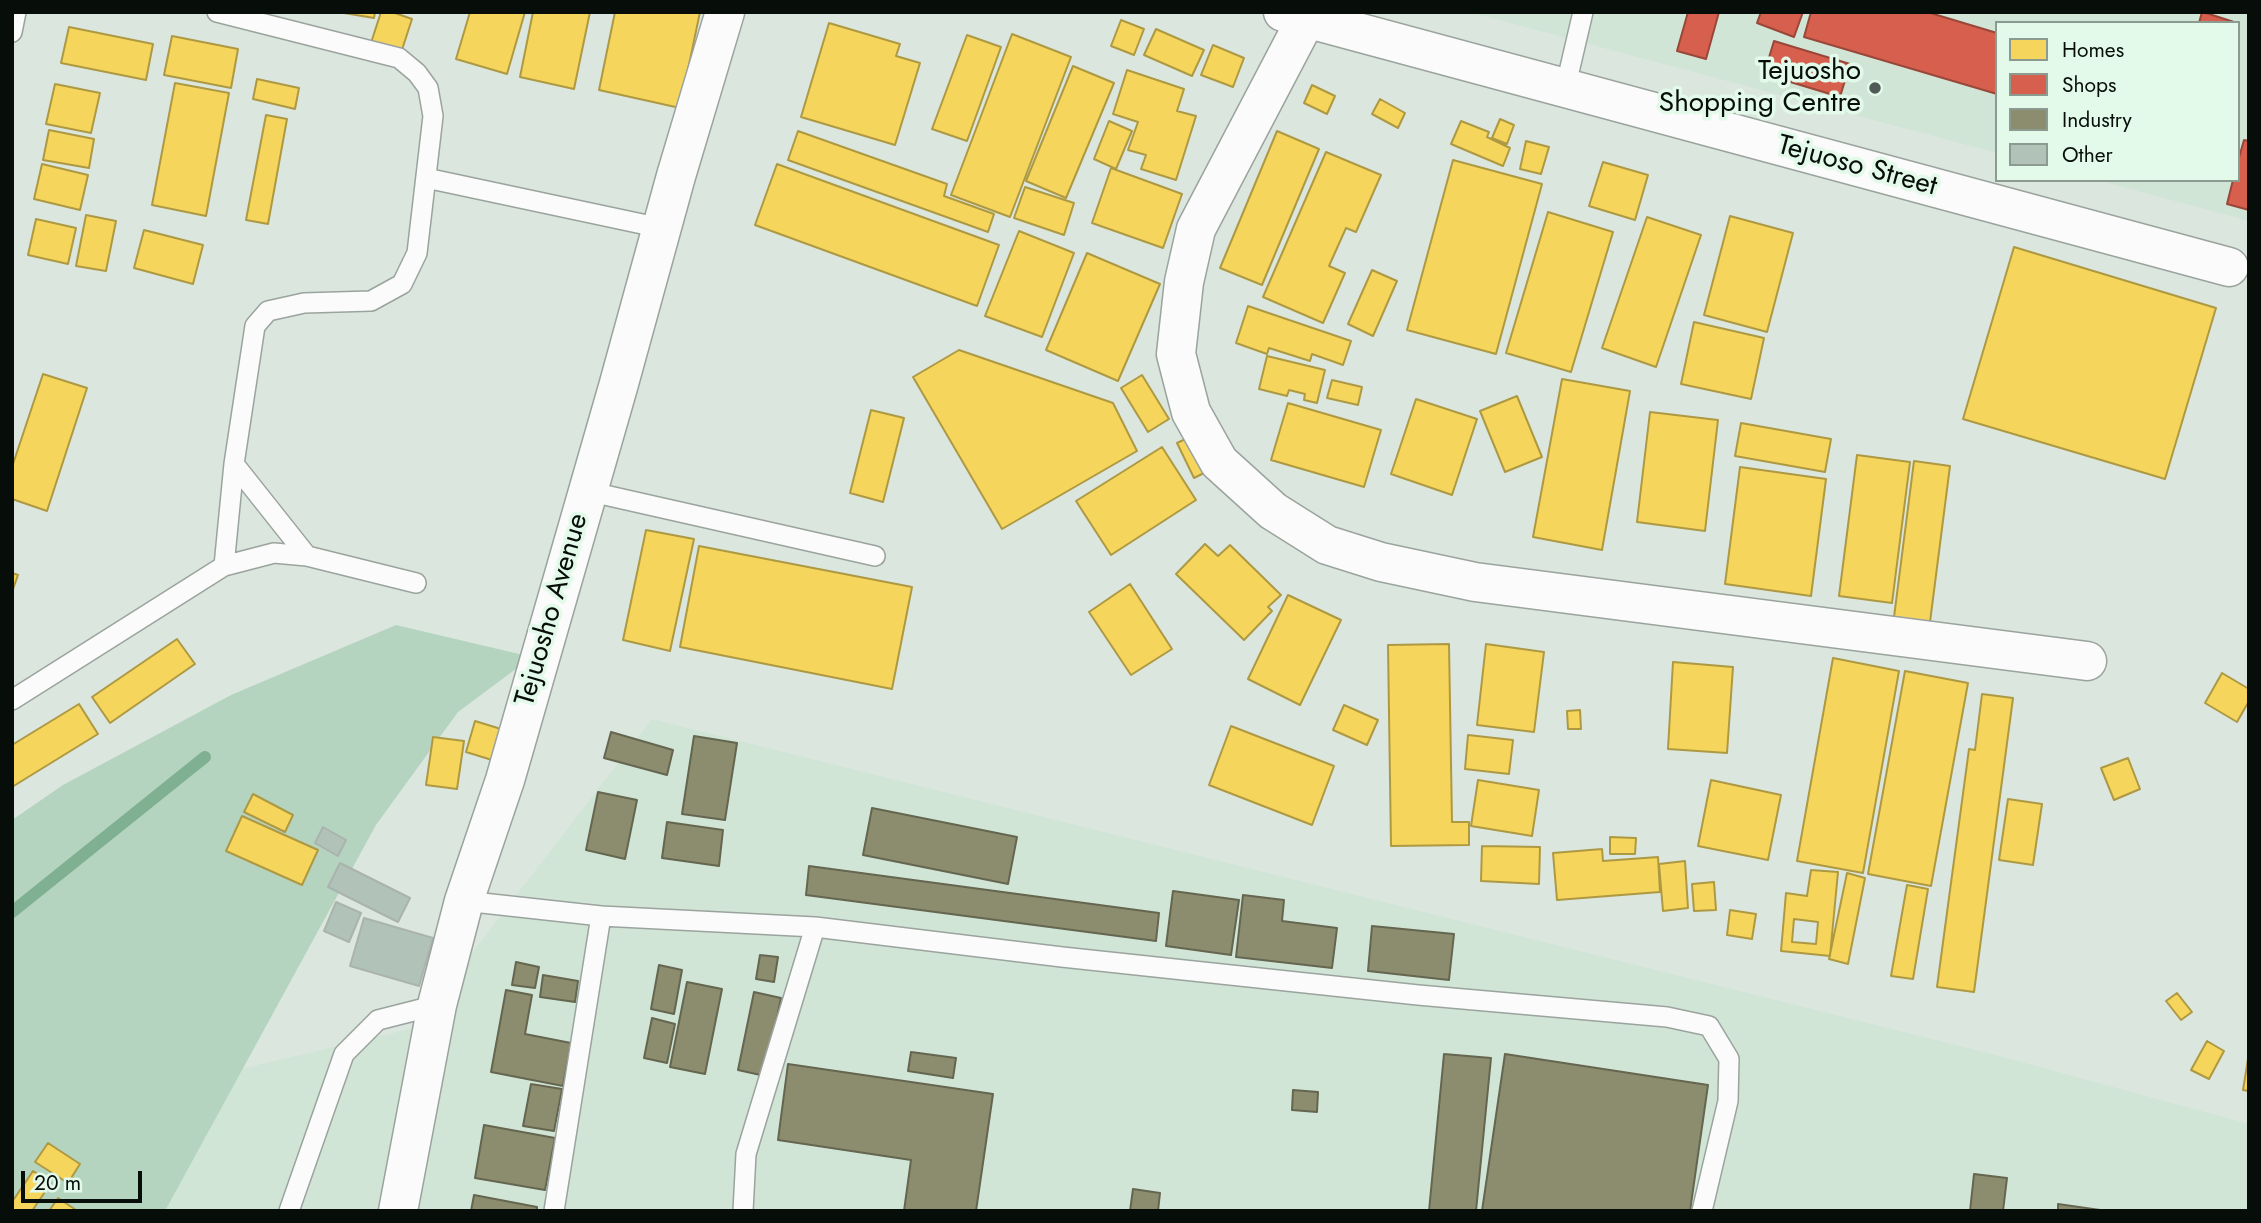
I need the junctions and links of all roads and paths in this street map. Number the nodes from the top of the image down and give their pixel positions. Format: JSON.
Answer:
{"nodes":[{"id":1,"x":16,"y":12,"type":"edge"},
{"id":2,"x":216,"y":12,"type":"edge"},
{"id":3,"x":725,"y":12,"type":"edge"},
{"id":4,"x":1583,"y":12,"type":"edge"},
{"id":5,"x":1294,"y":15,"type":"edge"},
{"id":6,"x":12,"y":32,"type":"edge"},
{"id":7,"x":1565,"y":89,"type":"junction"},
{"id":8,"x":426,"y":178,"type":"junction"},
{"id":9,"x":661,"y":228,"type":"junction"},
{"id":10,"x":2229,"y":267,"type":"dead end"},
{"id":11,"x":234,"y":464,"type":"junction"},
{"id":12,"x":587,"y":491,"type":"junction"},
{"id":13,"x":307,"y":556,"type":"junction"},
{"id":14,"x":875,"y":556,"type":"dead end"},
{"id":15,"x":224,"y":566,"type":"junction"},
{"id":16,"x":416,"y":583,"type":"dead end"},
{"id":17,"x":2087,"y":661,"type":"dead end"},
{"id":18,"x":12,"y":700,"type":"edge"},
{"id":19,"x":464,"y":901,"type":"junction"},
{"id":20,"x":601,"y":916,"type":"junction"},
{"id":21,"x":815,"y":927,"type":"junction"},
{"id":22,"x":437,"y":1005,"type":"junction"},
{"id":23,"x":289,"y":1211,"type":"edge"},
{"id":24,"x":398,"y":1211,"type":"edge"},
{"id":25,"x":554,"y":1211,"type":"edge"},
{"id":26,"x":743,"y":1211,"type":"edge"},
{"id":27,"x":1702,"y":1211,"type":"edge"}],
"edges":[{"from":1,"to":6,"type":"lane"},
{"from":2,"to":8,"type":"lane"},
{"from":3,"to":9,"type":"street","name":"Tejuosho Avenue"},
{"from":4,"to":7,"type":"lane"},
{"from":5,"to":7,"type":"street","name":"Tejuoso Street"},
{"from":5,"to":17,"type":"street"},
{"from":7,"to":10,"type":"street","name":"Tejuoso Street"},
{"from":8,"to":9,"type":"lane"},
{"from":8,"to":11,"type":"lane"},
{"from":9,"to":12,"type":"street","name":"Tejuosho Avenue"},
{"from":11,"to":13,"type":"lane"},
{"from":11,"to":15,"type":"lane"},
{"from":12,"to":14,"type":"lane"},
{"from":12,"to":19,"type":"street","name":"Tejuosho Avenue"},
{"from":13,"to":15,"type":"lane"},
{"from":13,"to":16,"type":"lane"},
{"from":15,"to":18,"type":"lane"},
{"from":19,"to":20,"type":"lane"},
{"from":19,"to":22,"type":"street","name":"Tejuosho Avenue"},
{"from":20,"to":21,"type":"lane"},
{"from":20,"to":25,"type":"lane"},
{"from":21,"to":26,"type":"lane"},
{"from":21,"to":27,"type":"lane"},
{"from":22,"to":23,"type":"lane"},
{"from":22,"to":24,"type":"street","name":"Tejuosho Avenue"}]}
